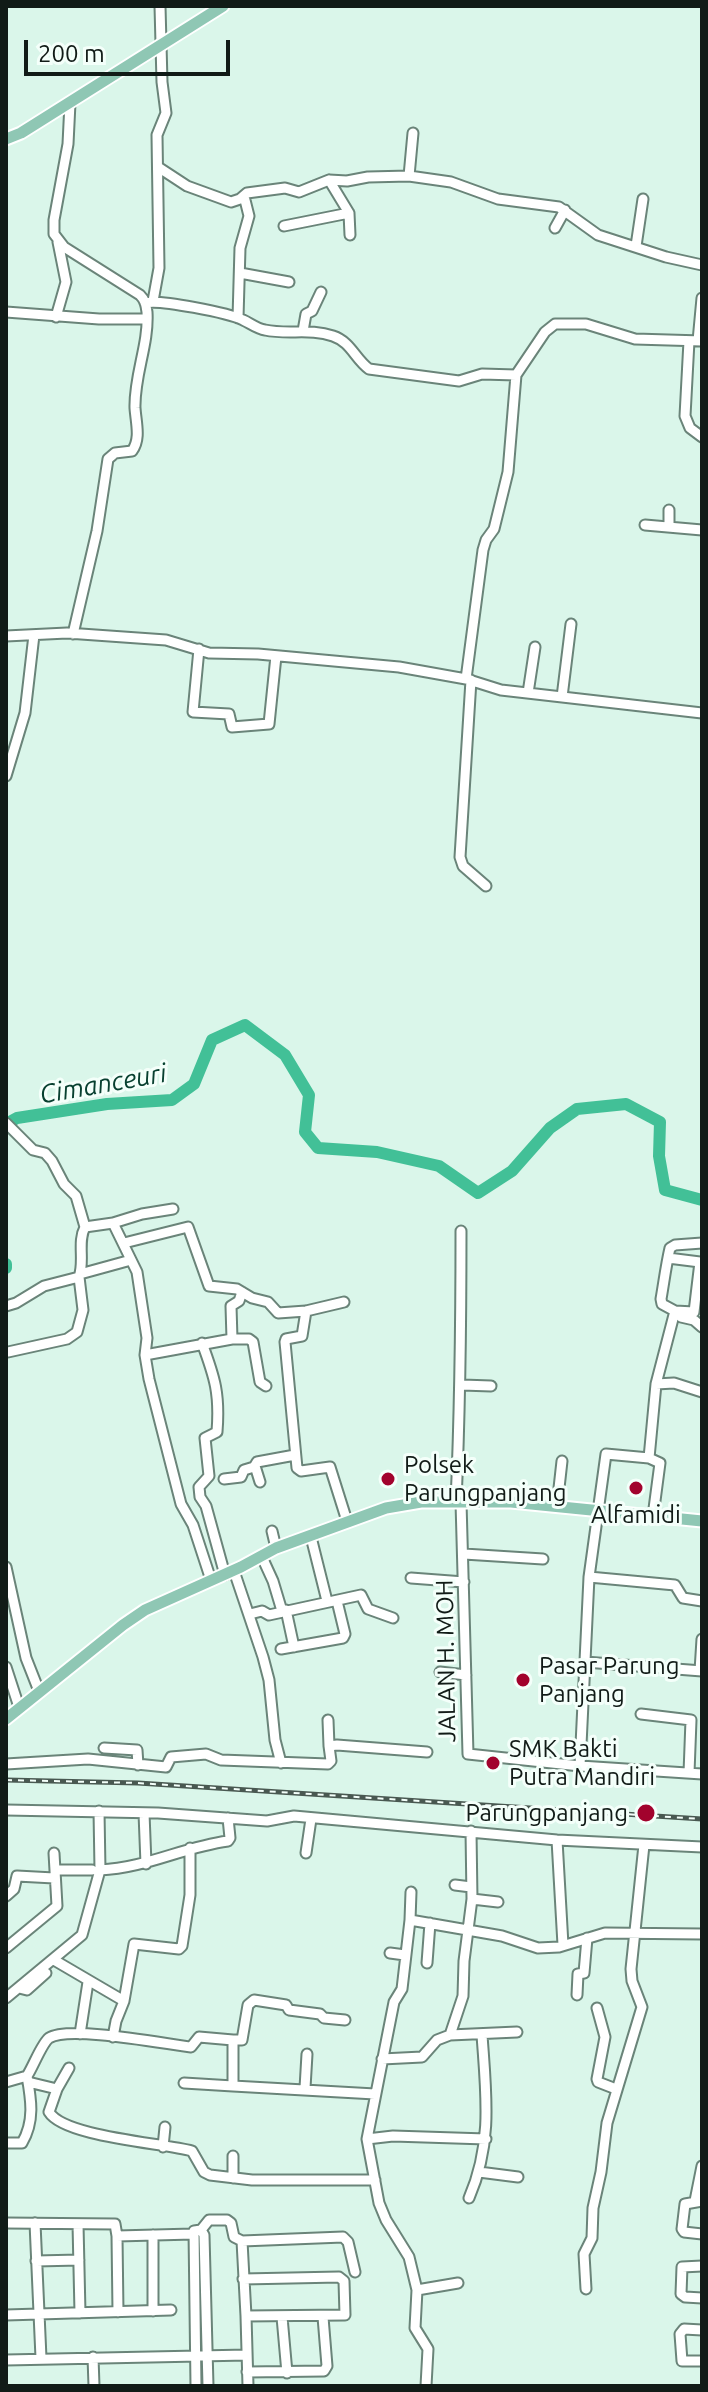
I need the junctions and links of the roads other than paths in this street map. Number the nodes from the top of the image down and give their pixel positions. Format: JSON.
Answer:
{"nodes":[{"id":1,"x":160,"y":6,"type":"edge"},
{"id":2,"x":223,"y":6,"type":"edge"},
{"id":3,"x":161,"y":45,"type":"junction"},
{"id":4,"x":70,"y":103,"type":"junction"},
{"id":5,"x":413,"y":133,"type":"dead end"},
{"id":6,"x":6,"y":139,"type":"edge"},
{"id":7,"x":158,"y":167,"type":"junction"},
{"id":8,"x":409,"y":176,"type":"junction"},
{"id":9,"x":329,"y":180,"type":"junction"},
{"id":10,"x":244,"y":196,"type":"junction"},
{"id":11,"x":643,"y":199,"type":"dead end"},
{"id":12,"x":565,"y":210,"type":"junction"},
{"id":13,"x":349,"y":213,"type":"junction"},
{"id":14,"x":284,"y":226,"type":"dead end"},
{"id":15,"x":555,"y":228,"type":"dead end"},
{"id":16,"x":350,"y":235,"type":"dead end"},
{"id":17,"x":57,"y":239,"type":"junction"},
{"id":18,"x":636,"y":246,"type":"junction"},
{"id":19,"x":702,"y":265,"type":"edge"},
{"id":20,"x":240,"y":273,"type":"junction"},
{"id":21,"x":289,"y":282,"type":"dead end"},
{"id":22,"x":321,"y":292,"type":"dead end"},
{"id":23,"x":702,"y":298,"type":"edge"},
{"id":24,"x":149,"y":302,"type":"junction"},
{"id":25,"x":6,"y":312,"type":"edge"},
{"id":26,"x":56,"y":317,"type":"junction"},
{"id":27,"x":238,"y":318,"type":"junction"},
{"id":28,"x":147,"y":319,"type":"junction"},
{"id":29,"x":303,"y":331,"type":"junction"},
{"id":30,"x":697,"y":341,"type":"edge"},
{"id":31,"x":516,"y":375,"type":"junction"},
{"id":32,"x":702,"y":437,"type":"edge"},
{"id":33,"x":669,"y":510,"type":"dead end"},
{"id":34,"x":645,"y":525,"type":"dead end"},
{"id":35,"x":669,"y":526,"type":"junction"},
{"id":36,"x":702,"y":530,"type":"edge"},
{"id":37,"x":571,"y":624,"type":"dead end"},
{"id":38,"x":73,"y":634,"type":"junction"},
{"id":39,"x":34,"y":635,"type":"junction"},
{"id":40,"x":6,"y":636,"type":"edge"},
{"id":41,"x":535,"y":647,"type":"dead end"},
{"id":42,"x":199,"y":649,"type":"junction"},
{"id":43,"x":276,"y":656,"type":"junction"},
{"id":44,"x":469,"y":679,"type":"junction"},
{"id":45,"x":528,"y":693,"type":"junction"},
{"id":46,"x":562,"y":697,"type":"junction"},
{"id":47,"x":702,"y":713,"type":"edge"},
{"id":48,"x":6,"y":730,"type":"edge"},
{"id":49,"x":20,"y":732,"type":"junction"},
{"id":50,"x":6,"y":776,"type":"edge"},
{"id":51,"x":486,"y":886,"type":"dead end"},
{"id":52,"x":10,"y":1126,"type":"edge"},
{"id":53,"x":173,"y":1209,"type":"dead end"},
{"id":54,"x":113,"y":1223,"type":"junction"},
{"id":55,"x":85,"y":1227,"type":"junction"},
{"id":56,"x":461,"y":1231,"type":"dead end"},
{"id":57,"x":124,"y":1243,"type":"junction"},
{"id":58,"x":702,"y":1243,"type":"edge"},
{"id":59,"x":668,"y":1258,"type":"junction"},
{"id":60,"x":131,"y":1260,"type":"junction"},
{"id":61,"x":80,"y":1276,"type":"junction"},
{"id":62,"x":701,"y":1280,"type":"edge"},
{"id":63,"x":242,"y":1292,"type":"junction"},
{"id":64,"x":344,"y":1302,"type":"dead end"},
{"id":65,"x":6,"y":1306,"type":"edge"},
{"id":66,"x":306,"y":1311,"type":"junction"},
{"id":67,"x":674,"y":1314,"type":"junction"},
{"id":68,"x":702,"y":1327,"type":"edge"},
{"id":69,"x":232,"y":1339,"type":"junction"},
{"id":70,"x":202,"y":1343,"type":"junction"},
{"id":71,"x":7,"y":1351,"type":"edge"},
{"id":72,"x":145,"y":1355,"type":"junction"},
{"id":73,"x":656,"y":1384,"type":"junction"},
{"id":74,"x":462,"y":1385,"type":"junction"},
{"id":75,"x":266,"y":1386,"type":"dead end"},
{"id":76,"x":491,"y":1386,"type":"dead end"},
{"id":77,"x":702,"y":1392,"type":"edge"},
{"id":78,"x":295,"y":1455,"type":"junction"},
{"id":79,"x":649,"y":1458,"type":"junction"},
{"id":80,"x":562,"y":1461,"type":"dead end"},
{"id":81,"x":255,"y":1466,"type":"junction"},
{"id":82,"x":224,"y":1479,"type":"dead end"},
{"id":83,"x":260,"y":1482,"type":"dead end"},
{"id":84,"x":200,"y":1497,"type":"junction"},
{"id":85,"x":459,"y":1502,"type":"junction"},
{"id":86,"x":181,"y":1504,"type":"junction"},
{"id":87,"x":557,"y":1506,"type":"junction"},
{"id":88,"x":597,"y":1509,"type":"junction"},
{"id":89,"x":653,"y":1516,"type":"junction"},
{"id":90,"x":347,"y":1521,"type":"junction"},
{"id":91,"x":702,"y":1521,"type":"edge"},
{"id":92,"x":272,"y":1531,"type":"dead end"},
{"id":93,"x":311,"y":1537,"type":"junction"},
{"id":94,"x":276,"y":1548,"type":"junction"},
{"id":95,"x":464,"y":1554,"type":"junction"},
{"id":96,"x":262,"y":1557,"type":"junction"},
{"id":97,"x":543,"y":1559,"type":"dead end"},
{"id":98,"x":6,"y":1567,"type":"edge"},
{"id":99,"x":230,"y":1573,"type":"junction"},
{"id":100,"x":589,"y":1577,"type":"junction"},
{"id":101,"x":411,"y":1578,"type":"dead end"},
{"id":102,"x":211,"y":1580,"type":"junction"},
{"id":103,"x":464,"y":1582,"type":"junction"},
{"id":104,"x":332,"y":1601,"type":"junction"},
{"id":105,"x":702,"y":1601,"type":"edge"},
{"id":106,"x":284,"y":1610,"type":"junction"},
{"id":107,"x":250,"y":1614,"type":"junction"},
{"id":108,"x":393,"y":1618,"type":"dead end"},
{"id":109,"x":702,"y":1639,"type":"edge"},
{"id":110,"x":294,"y":1647,"type":"junction"},
{"id":111,"x":281,"y":1649,"type":"dead end"},
{"id":112,"x":585,"y":1662,"type":"junction"},
{"id":113,"x":6,"y":1667,"type":"edge"},
{"id":114,"x":701,"y":1671,"type":"edge"},
{"id":115,"x":440,"y":1672,"type":"dead end"},
{"id":116,"x":466,"y":1675,"type":"junction"},
{"id":117,"x":39,"y":1691,"type":"junction"},
{"id":118,"x":19,"y":1707,"type":"junction"},
{"id":119,"x":641,"y":1714,"type":"dead end"},
{"id":120,"x":6,"y":1719,"type":"edge"},
{"id":121,"x":328,"y":1720,"type":"dead end"},
{"id":122,"x":329,"y":1746,"type":"junction"},
{"id":123,"x":104,"y":1748,"type":"dead end"},
{"id":124,"x":427,"y":1752,"type":"dead end"},
{"id":125,"x":281,"y":1763,"type":"junction"},
{"id":126,"x":6,"y":1764,"type":"edge"},
{"id":127,"x":138,"y":1765,"type":"junction"},
{"id":128,"x":580,"y":1766,"type":"junction"},
{"id":129,"x":689,"y":1773,"type":"junction"},
{"id":130,"x":702,"y":1774,"type":"edge"},
{"id":131,"x":6,"y":1810,"type":"edge"},
{"id":132,"x":99,"y":1811,"type":"junction"},
{"id":133,"x":144,"y":1813,"type":"junction"},
{"id":134,"x":228,"y":1818,"type":"junction"},
{"id":135,"x":311,"y":1819,"type":"junction"},
{"id":136,"x":471,"y":1831,"type":"junction"},
{"id":137,"x":557,"y":1840,"type":"junction"},
{"id":138,"x":644,"y":1845,"type":"junction"},
{"id":139,"x":702,"y":1847,"type":"edge"},
{"id":140,"x":190,"y":1848,"type":"junction"},
{"id":141,"x":54,"y":1853,"type":"dead end"},
{"id":142,"x":306,"y":1853,"type":"dead end"},
{"id":143,"x":146,"y":1864,"type":"junction"},
{"id":144,"x":96,"y":1870,"type":"junction"},
{"id":145,"x":55,"y":1874,"type":"junction"},
{"id":146,"x":455,"y":1885,"type":"dead end"},
{"id":147,"x":471,"y":1887,"type":"junction"},
{"id":148,"x":411,"y":1892,"type":"dead end"},
{"id":149,"x":6,"y":1896,"type":"edge"},
{"id":150,"x":472,"y":1899,"type":"junction"},
{"id":151,"x":498,"y":1902,"type":"dead end"},
{"id":152,"x":410,"y":1920,"type":"junction"},
{"id":153,"x":430,"y":1923,"type":"junction"},
{"id":154,"x":468,"y":1931,"type":"junction"},
{"id":155,"x":636,"y":1934,"type":"junction"},
{"id":156,"x":702,"y":1934,"type":"edge"},
{"id":157,"x":587,"y":1938,"type":"junction"},
{"id":158,"x":563,"y":1945,"type":"junction"},
{"id":159,"x":6,"y":1948,"type":"edge"},
{"id":160,"x":390,"y":1953,"type":"dead end"},
{"id":161,"x":405,"y":1955,"type":"junction"},
{"id":162,"x":56,"y":1962,"type":"junction"},
{"id":163,"x":427,"y":1963,"type":"dead end"},
{"id":164,"x":88,"y":1982,"type":"junction"},
{"id":165,"x":577,"y":1995,"type":"dead end"},
{"id":166,"x":6,"y":1998,"type":"edge"},
{"id":167,"x":124,"y":2001,"type":"junction"},
{"id":168,"x":597,"y":2008,"type":"dead end"},
{"id":169,"x":345,"y":2020,"type":"dead end"},
{"id":170,"x":517,"y":2032,"type":"dead end"},
{"id":171,"x":80,"y":2034,"type":"junction"},
{"id":172,"x":450,"y":2035,"type":"junction"},
{"id":173,"x":482,"y":2035,"type":"junction"},
{"id":174,"x":113,"y":2037,"type":"junction"},
{"id":175,"x":233,"y":2040,"type":"junction"},
{"id":176,"x":307,"y":2054,"type":"dead end"},
{"id":177,"x":382,"y":2059,"type":"junction"},
{"id":178,"x":69,"y":2068,"type":"dead end"},
{"id":179,"x":28,"y":2079,"type":"junction"},
{"id":180,"x":6,"y":2082,"type":"edge"},
{"id":181,"x":184,"y":2083,"type":"dead end"},
{"id":182,"x":233,"y":2086,"type":"junction"},
{"id":183,"x":305,"y":2088,"type":"junction"},
{"id":184,"x":57,"y":2089,"type":"junction"},
{"id":185,"x":616,"y":2089,"type":"junction"},
{"id":186,"x":375,"y":2094,"type":"junction"},
{"id":187,"x":165,"y":2127,"type":"dead end"},
{"id":188,"x":367,"y":2139,"type":"junction"},
{"id":189,"x":486,"y":2139,"type":"junction"},
{"id":190,"x":6,"y":2143,"type":"edge"},
{"id":191,"x":163,"y":2147,"type":"junction"},
{"id":192,"x":233,"y":2156,"type":"dead end"},
{"id":193,"x":702,"y":2170,"type":"edge"},
{"id":194,"x":479,"y":2172,"type":"junction"},
{"id":195,"x":518,"y":2177,"type":"dead end"},
{"id":196,"x":233,"y":2178,"type":"junction"},
{"id":197,"x":375,"y":2180,"type":"junction"},
{"id":198,"x":469,"y":2198,"type":"dead end"},
{"id":199,"x":698,"y":2201,"type":"edge"},
{"id":200,"x":6,"y":2223,"type":"edge"},
{"id":201,"x":35,"y":2223,"type":"junction"},
{"id":202,"x":78,"y":2224,"type":"junction"},
{"id":203,"x":196,"y":2231,"type":"junction"},
{"id":204,"x":702,"y":2234,"type":"edge"},
{"id":205,"x":153,"y":2235,"type":"junction"},
{"id":206,"x":117,"y":2236,"type":"junction"},
{"id":207,"x":242,"y":2241,"type":"junction"},
{"id":208,"x":79,"y":2260,"type":"junction"},
{"id":209,"x":36,"y":2261,"type":"junction"},
{"id":210,"x":702,"y":2266,"type":"edge"},
{"id":211,"x":355,"y":2272,"type":"dead end"},
{"id":212,"x":243,"y":2279,"type":"junction"},
{"id":213,"x":458,"y":2283,"type":"dead end"},
{"id":214,"x":586,"y":2289,"type":"dead end"},
{"id":215,"x":417,"y":2290,"type":"junction"},
{"id":216,"x":702,"y":2298,"type":"edge"},
{"id":217,"x":171,"y":2310,"type":"dead end"},
{"id":218,"x":153,"y":2311,"type":"junction"},
{"id":219,"x":118,"y":2312,"type":"junction"},
{"id":220,"x":80,"y":2313,"type":"junction"},
{"id":221,"x":37,"y":2314,"type":"junction"},
{"id":222,"x":6,"y":2315,"type":"edge"},
{"id":223,"x":246,"y":2316,"type":"junction"},
{"id":224,"x":282,"y":2317,"type":"junction"},
{"id":225,"x":323,"y":2317,"type":"junction"},
{"id":226,"x":702,"y":2330,"type":"edge"},
{"id":227,"x":196,"y":2355,"type":"junction"},
{"id":228,"x":208,"y":2355,"type":"junction"},
{"id":229,"x":247,"y":2355,"type":"junction"},
{"id":230,"x":93,"y":2357,"type":"junction"},
{"id":231,"x":41,"y":2358,"type":"junction"},
{"id":232,"x":6,"y":2360,"type":"edge"},
{"id":233,"x":702,"y":2361,"type":"edge"},
{"id":234,"x":247,"y":2372,"type":"junction"},
{"id":235,"x":287,"y":2373,"type":"junction"},
{"id":236,"x":94,"y":2386,"type":"edge"},
{"id":237,"x":196,"y":2386,"type":"edge"},
{"id":238,"x":208,"y":2386,"type":"edge"},
{"id":239,"x":248,"y":2386,"type":"edge"},
{"id":240,"x":426,"y":2386,"type":"edge"}],
"edges":[{"from":1,"to":3,"type":"street"},
{"from":2,"to":3,"type":"main road"},
{"from":3,"to":4,"type":"main road"},
{"from":3,"to":7,"type":"street"},
{"from":4,"to":6,"type":"main road"},
{"from":4,"to":17,"type":"street"},
{"from":5,"to":8,"type":"street"},
{"from":7,"to":10,"type":"street"},
{"from":7,"to":24,"type":"street"},
{"from":8,"to":9,"type":"street"},
{"from":8,"to":12,"type":"street"},
{"from":9,"to":10,"type":"street"},
{"from":9,"to":13,"type":"street"},
{"from":10,"to":20,"type":"street"},
{"from":11,"to":18,"type":"street"},
{"from":12,"to":15,"type":"street"},
{"from":12,"to":18,"type":"street"},
{"from":13,"to":14,"type":"street"},
{"from":13,"to":16,"type":"street"},
{"from":17,"to":24,"type":"street"},
{"from":17,"to":26,"type":"street"},
{"from":18,"to":19,"type":"street"},
{"from":20,"to":21,"type":"street"},
{"from":20,"to":27,"type":"street"},
{"from":22,"to":29,"type":"street"},
{"from":23,"to":30,"type":"street"},
{"from":24,"to":27,"type":"street"},
{"from":24,"to":28,"type":"street"},
{"from":25,"to":26,"type":"street"},
{"from":26,"to":28,"type":"street"},
{"from":27,"to":29,"type":"street"},
{"from":28,"to":38,"type":"street"},
{"from":29,"to":31,"type":"street"},
{"from":30,"to":31,"type":"street"},
{"from":30,"to":32,"type":"street"},
{"from":31,"to":44,"type":"street"},
{"from":33,"to":35,"type":"street"},
{"from":34,"to":35,"type":"street"},
{"from":35,"to":36,"type":"street"},
{"from":37,"to":46,"type":"street"},
{"from":38,"to":39,"type":"street"},
{"from":38,"to":42,"type":"street"},
{"from":39,"to":40,"type":"street"},
{"from":39,"to":49,"type":"street"},
{"from":41,"to":45,"type":"street"},
{"from":42,"to":43,"type":"street"},
{"from":42,"to":43,"type":"street"},
{"from":43,"to":44,"type":"street"},
{"from":44,"to":45,"type":"street"},
{"from":44,"to":51,"type":"street"},
{"from":45,"to":46,"type":"street"},
{"from":46,"to":47,"type":"street"},
{"from":48,"to":49,"type":"street"},
{"from":49,"to":50,"type":"street"},
{"from":52,"to":55,"type":"street"},
{"from":53,"to":54,"type":"street"},
{"from":54,"to":55,"type":"street"},
{"from":54,"to":57,"type":"street"},
{"from":55,"to":61,"type":"street"},
{"from":56,"to":74,"type":"street","name":"JALAN H. MOH"},
{"from":57,"to":60,"type":"street"},
{"from":57,"to":63,"type":"street"},
{"from":58,"to":59,"type":"street"},
{"from":59,"to":62,"type":"street"},
{"from":59,"to":67,"type":"street"},
{"from":60,"to":61,"type":"street"},
{"from":60,"to":72,"type":"street"},
{"from":61,"to":65,"type":"street"},
{"from":61,"to":71,"type":"street"},
{"from":62,"to":67,"type":"street"},
{"from":63,"to":66,"type":"street"},
{"from":63,"to":69,"type":"street"},
{"from":64,"to":66,"type":"street"},
{"from":66,"to":78,"type":"street"},
{"from":67,"to":68,"type":"street"},
{"from":67,"to":73,"type":"street"},
{"from":69,"to":70,"type":"street"},
{"from":69,"to":75,"type":"street"},
{"from":70,"to":72,"type":"street"},
{"from":70,"to":84,"type":"street"},
{"from":72,"to":86,"type":"street"},
{"from":73,"to":77,"type":"street"},
{"from":73,"to":79,"type":"street"},
{"from":74,"to":76,"type":"street"},
{"from":74,"to":85,"type":"street","name":"JALAN H. MOH"},
{"from":78,"to":81,"type":"street"},
{"from":78,"to":90,"type":"street"},
{"from":79,"to":88,"type":"street"},
{"from":79,"to":89,"type":"street"},
{"from":80,"to":87,"type":"street"},
{"from":81,"to":82,"type":"street"},
{"from":81,"to":83,"type":"street"},
{"from":84,"to":86,"type":"street"},
{"from":84,"to":99,"type":"street"},
{"from":85,"to":87,"type":"main road"},
{"from":85,"to":90,"type":"main road"},
{"from":85,"to":95,"type":"street","name":"JALAN H. MOH"},
{"from":86,"to":102,"type":"street"},
{"from":87,"to":88,"type":"main road"},
{"from":88,"to":89,"type":"main road"},
{"from":88,"to":100,"type":"street"},
{"from":89,"to":91,"type":"main road"},
{"from":90,"to":93,"type":"main road"},
{"from":92,"to":94,"type":"street"},
{"from":93,"to":94,"type":"main road"},
{"from":93,"to":104,"type":"street"},
{"from":94,"to":96,"type":"main road"},
{"from":95,"to":97,"type":"street"},
{"from":95,"to":103,"type":"street","name":"JALAN H. MOH"},
{"from":96,"to":99,"type":"main road"},
{"from":96,"to":106,"type":"street"},
{"from":98,"to":117,"type":"street"},
{"from":99,"to":102,"type":"main road"},
{"from":99,"to":107,"type":"street"},
{"from":100,"to":105,"type":"street"},
{"from":100,"to":112,"type":"street"},
{"from":101,"to":103,"type":"street"},
{"from":102,"to":117,"type":"main road"},
{"from":103,"to":116,"type":"street","name":"JALAN H. MOH"},
{"from":104,"to":106,"type":"street"},
{"from":104,"to":108,"type":"street"},
{"from":104,"to":110,"type":"street"},
{"from":106,"to":107,"type":"street"},
{"from":106,"to":110,"type":"street"},
{"from":107,"to":125,"type":"street"},
{"from":109,"to":114,"type":"street"},
{"from":110,"to":111,"type":"street"},
{"from":112,"to":114,"type":"street"},
{"from":112,"to":128,"type":"street"},
{"from":113,"to":118,"type":"street"},
{"from":115,"to":116,"type":"street"},
{"from":116,"to":128,"type":"street","name":"JALAN H. MOH"},
{"from":117,"to":118,"type":"main road"},
{"from":118,"to":120,"type":"main road"},
{"from":119,"to":129,"type":"street"},
{"from":121,"to":122,"type":"street"},
{"from":122,"to":124,"type":"street"},
{"from":122,"to":125,"type":"street"},
{"from":123,"to":127,"type":"street"},
{"from":125,"to":127,"type":"street"},
{"from":126,"to":127,"type":"street"},
{"from":128,"to":129,"type":"street"},
{"from":129,"to":130,"type":"street"},
{"from":131,"to":132,"type":"street"},
{"from":132,"to":133,"type":"street"},
{"from":132,"to":144,"type":"street"},
{"from":133,"to":134,"type":"street"},
{"from":133,"to":143,"type":"street"},
{"from":134,"to":135,"type":"street"},
{"from":134,"to":140,"type":"street"},
{"from":135,"to":136,"type":"street"},
{"from":135,"to":142,"type":"street"},
{"from":136,"to":137,"type":"street"},
{"from":136,"to":147,"type":"street"},
{"from":137,"to":138,"type":"street"},
{"from":137,"to":158,"type":"street"},
{"from":138,"to":139,"type":"street"},
{"from":138,"to":155,"type":"street"},
{"from":140,"to":143,"type":"street"},
{"from":140,"to":167,"type":"street"},
{"from":141,"to":145,"type":"street"},
{"from":143,"to":144,"type":"street"},
{"from":144,"to":145,"type":"street"},
{"from":144,"to":162,"type":"street"},
{"from":145,"to":149,"type":"street"},
{"from":145,"to":159,"type":"street"},
{"from":146,"to":147,"type":"street"},
{"from":147,"to":150,"type":"street"},
{"from":148,"to":152,"type":"street"},
{"from":150,"to":151,"type":"street"},
{"from":150,"to":154,"type":"street"},
{"from":152,"to":153,"type":"street"},
{"from":152,"to":161,"type":"street"},
{"from":153,"to":154,"type":"street"},
{"from":153,"to":163,"type":"street"},
{"from":154,"to":158,"type":"street"},
{"from":154,"to":172,"type":"street"},
{"from":155,"to":156,"type":"street"},
{"from":155,"to":157,"type":"street"},
{"from":155,"to":185,"type":"street"},
{"from":157,"to":158,"type":"street"},
{"from":157,"to":165,"type":"street"},
{"from":160,"to":161,"type":"street"},
{"from":161,"to":177,"type":"street"},
{"from":162,"to":164,"type":"street"},
{"from":162,"to":166,"type":"street"},
{"from":164,"to":167,"type":"street"},
{"from":164,"to":171,"type":"street"},
{"from":167,"to":174,"type":"street"},
{"from":168,"to":185,"type":"street"},
{"from":169,"to":175,"type":"street"},
{"from":170,"to":173,"type":"street"},
{"from":171,"to":174,"type":"street"},
{"from":171,"to":179,"type":"street"},
{"from":172,"to":173,"type":"street"},
{"from":172,"to":177,"type":"street"},
{"from":173,"to":189,"type":"street"},
{"from":174,"to":175,"type":"street"},
{"from":175,"to":182,"type":"street"},
{"from":176,"to":183,"type":"street"},
{"from":177,"to":186,"type":"street"},
{"from":178,"to":184,"type":"street"},
{"from":179,"to":180,"type":"street"},
{"from":179,"to":184,"type":"street"},
{"from":179,"to":190,"type":"street"},
{"from":181,"to":182,"type":"street"},
{"from":182,"to":183,"type":"street"},
{"from":183,"to":186,"type":"street"},
{"from":184,"to":191,"type":"street"},
{"from":185,"to":214,"type":"street"},
{"from":186,"to":188,"type":"street"},
{"from":187,"to":191,"type":"street"},
{"from":188,"to":189,"type":"street"},
{"from":188,"to":197,"type":"street"},
{"from":189,"to":194,"type":"street"},
{"from":191,"to":196,"type":"street"},
{"from":192,"to":196,"type":"street"},
{"from":193,"to":199,"type":"street"},
{"from":194,"to":195,"type":"street"},
{"from":194,"to":198,"type":"street"},
{"from":196,"to":197,"type":"street"},
{"from":197,"to":215,"type":"street"},
{"from":199,"to":204,"type":"street"},
{"from":200,"to":201,"type":"street"},
{"from":201,"to":202,"type":"street"},
{"from":201,"to":209,"type":"street"},
{"from":202,"to":206,"type":"street"},
{"from":202,"to":208,"type":"street"},
{"from":203,"to":205,"type":"street"},
{"from":203,"to":207,"type":"street"},
{"from":203,"to":227,"type":"street"},
{"from":203,"to":228,"type":"street"},
{"from":205,"to":206,"type":"street"},
{"from":205,"to":218,"type":"street"},
{"from":206,"to":219,"type":"street"},
{"from":207,"to":211,"type":"street"},
{"from":207,"to":212,"type":"street"},
{"from":208,"to":209,"type":"street"},
{"from":208,"to":220,"type":"street"},
{"from":209,"to":221,"type":"street"},
{"from":210,"to":216,"type":"street"},
{"from":212,"to":223,"type":"street"},
{"from":212,"to":225,"type":"street"},
{"from":213,"to":215,"type":"street"},
{"from":215,"to":240,"type":"street"},
{"from":217,"to":218,"type":"street"},
{"from":218,"to":219,"type":"street"},
{"from":219,"to":220,"type":"street"},
{"from":220,"to":221,"type":"street"},
{"from":221,"to":222,"type":"street"},
{"from":221,"to":231,"type":"street"},
{"from":223,"to":224,"type":"street"},
{"from":223,"to":229,"type":"street"},
{"from":224,"to":225,"type":"street"},
{"from":224,"to":235,"type":"street"},
{"from":225,"to":235,"type":"street"},
{"from":226,"to":233,"type":"street"},
{"from":227,"to":228,"type":"street"},
{"from":227,"to":230,"type":"street"},
{"from":227,"to":237,"type":"street"},
{"from":228,"to":229,"type":"street"},
{"from":228,"to":238,"type":"street"},
{"from":229,"to":234,"type":"street"},
{"from":230,"to":231,"type":"street"},
{"from":230,"to":236,"type":"street"},
{"from":231,"to":232,"type":"street"},
{"from":234,"to":235,"type":"street"},
{"from":234,"to":239,"type":"street"}]}
